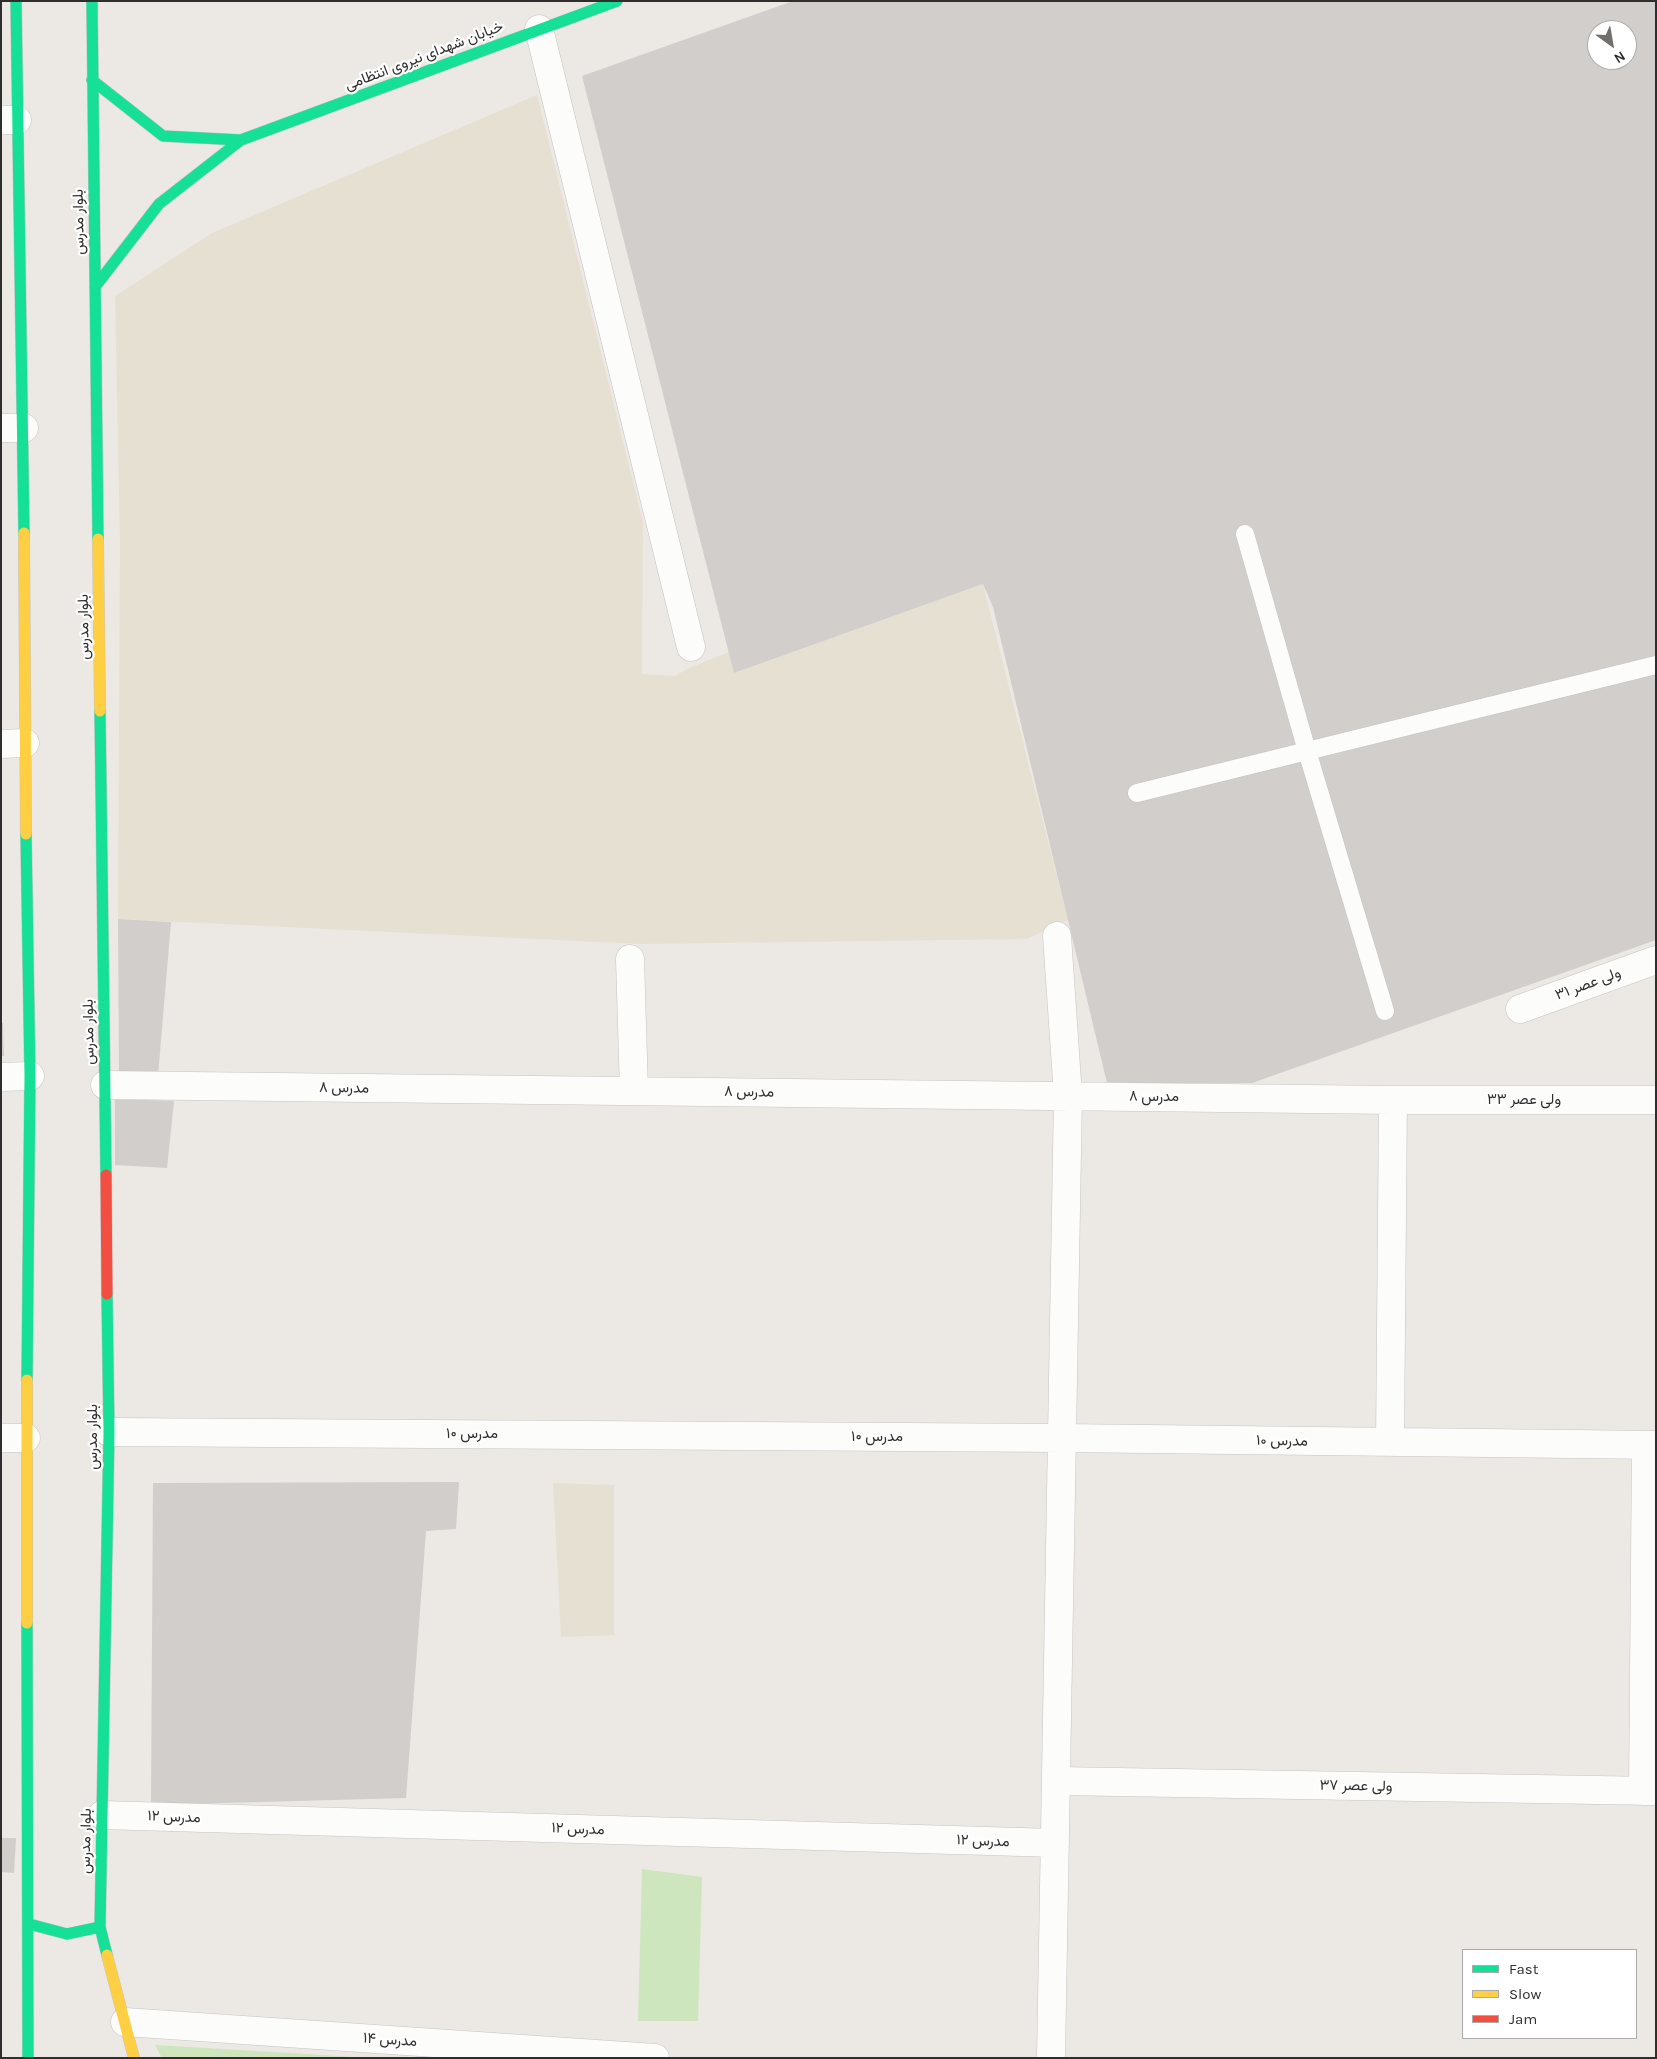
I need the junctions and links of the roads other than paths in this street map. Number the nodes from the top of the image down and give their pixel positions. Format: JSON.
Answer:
{"nodes":[{"id":1,"x":16,"y":1,"type":"edge"},
{"id":2,"x":92,"y":1,"type":"edge"},
{"id":3,"x":617,"y":1,"type":"edge"},
{"id":4,"x":539,"y":29,"type":"junction"},
{"id":5,"x":92,"y":80,"type":"junction"},
{"id":6,"x":9,"y":120,"type":"edge"},
{"id":7,"x":241,"y":140,"type":"junction"},
{"id":8,"x":95,"y":287,"type":"junction"},
{"id":9,"x":13,"y":428,"type":"edge"},
{"id":10,"x":1245,"y":534,"type":"dead end"},
{"id":11,"x":691,"y":647,"type":"dead end"},
{"id":12,"x":1656,"y":665,"type":"edge"},
{"id":13,"x":13,"y":743,"type":"edge"},
{"id":14,"x":1307,"y":751,"type":"junction"},
{"id":15,"x":1137,"y":793,"type":"dead end"},
{"id":16,"x":1057,"y":936,"type":"dead end"},
{"id":17,"x":630,"y":959,"type":"dead end"},
{"id":18,"x":1656,"y":960,"type":"edge"},
{"id":19,"x":1520,"y":1008,"type":"dead end"},
{"id":20,"x":1385,"y":1011,"type":"dead end"},
{"id":21,"x":30,"y":1076,"type":"junction"},
{"id":22,"x":1,"y":1077,"type":"edge"},
{"id":23,"x":105,"y":1085,"type":"junction"},
{"id":24,"x":634,"y":1091,"type":"junction"},
{"id":25,"x":1068,"y":1096,"type":"junction"},
{"id":26,"x":1393,"y":1100,"type":"junction"},
{"id":27,"x":1656,"y":1100,"type":"edge"},
{"id":28,"x":109,"y":1432,"type":"junction"},
{"id":29,"x":14,"y":1438,"type":"edge"},
{"id":30,"x":1062,"y":1438,"type":"junction"},
{"id":31,"x":1390,"y":1442,"type":"junction"},
{"id":32,"x":1651,"y":1445,"type":"edge"},
{"id":33,"x":1056,"y":1781,"type":"junction"},
{"id":34,"x":1649,"y":1791,"type":"edge"},
{"id":35,"x":102,"y":1815,"type":"junction"},
{"id":36,"x":1055,"y":1843,"type":"junction"},
{"id":37,"x":29,"y":1924,"type":"junction"},
{"id":38,"x":100,"y":1927,"type":"junction"},
{"id":39,"x":125,"y":2022,"type":"junction"},
{"id":40,"x":28,"y":2058,"type":"edge"},
{"id":41,"x":134,"y":2058,"type":"edge"},
{"id":42,"x":655,"y":2058,"type":"edge"},
{"id":43,"x":1051,"y":2058,"type":"edge"}],
"edges":[{"from":1,"to":6,"type":"street"},
{"from":2,"to":5,"type":"street","name":"بلوار مدرس"},
{"from":3,"to":4,"type":"street","name":"خیابان شهدای نیروی انتظامی"},
{"from":4,"to":7,"type":"street","name":"خیابان شهدای نیروی انتظامی"},
{"from":4,"to":11,"type":"street"},
{"from":5,"to":7,"type":"street"},
{"from":5,"to":8,"type":"street","name":"بلوار مدرس"},
{"from":6,"to":9,"type":"street"},
{"from":7,"to":8,"type":"street"},
{"from":8,"to":23,"type":"street","name":"بلوار مدرس"},
{"from":9,"to":13,"type":"street"},
{"from":10,"to":14,"type":"lane"},
{"from":12,"to":14,"type":"lane"},
{"from":13,"to":21,"type":"street"},
{"from":14,"to":15,"type":"lane"},
{"from":14,"to":20,"type":"lane"},
{"from":16,"to":25,"type":"street"},
{"from":17,"to":24,"type":"street"},
{"from":18,"to":19,"type":"street","name":"ولی عصر ۳۱"},
{"from":21,"to":22,"type":"street"},
{"from":21,"to":29,"type":"street"},
{"from":23,"to":24,"type":"street","name":"مدرس ۸"},
{"from":23,"to":28,"type":"street","name":"بلوار مدرس"},
{"from":24,"to":25,"type":"street","name":"مدرس ۸"},
{"from":25,"to":26,"type":"street","name":"مدرس ۸"},
{"from":25,"to":30,"type":"street"},
{"from":26,"to":27,"type":"street","name":"ولی عصر ۳۳"},
{"from":26,"to":31,"type":"street"},
{"from":28,"to":30,"type":"street","name":"مدرس ۱۰"},
{"from":28,"to":35,"type":"street","name":"بلوار مدرس"},
{"from":29,"to":37,"type":"street"},
{"from":30,"to":31,"type":"street","name":"مدرس ۱۰"},
{"from":30,"to":33,"type":"street"},
{"from":31,"to":32,"type":"street","name":"مدرس ۱۰"},
{"from":32,"to":34,"type":"street"},
{"from":33,"to":34,"type":"street","name":"ولی عصر ۳۷"},
{"from":33,"to":36,"type":"street"},
{"from":35,"to":36,"type":"street","name":"مدرس ۱۲"},
{"from":35,"to":38,"type":"street","name":"بلوار مدرس"},
{"from":36,"to":43,"type":"street"},
{"from":37,"to":38,"type":"street"},
{"from":37,"to":40,"type":"street"},
{"from":38,"to":39,"type":"street","name":"بلوار مدرس"},
{"from":39,"to":41,"type":"street","name":"بلوار مدرس"},
{"from":39,"to":42,"type":"street","name":"مدرس ۱۴"}]}
